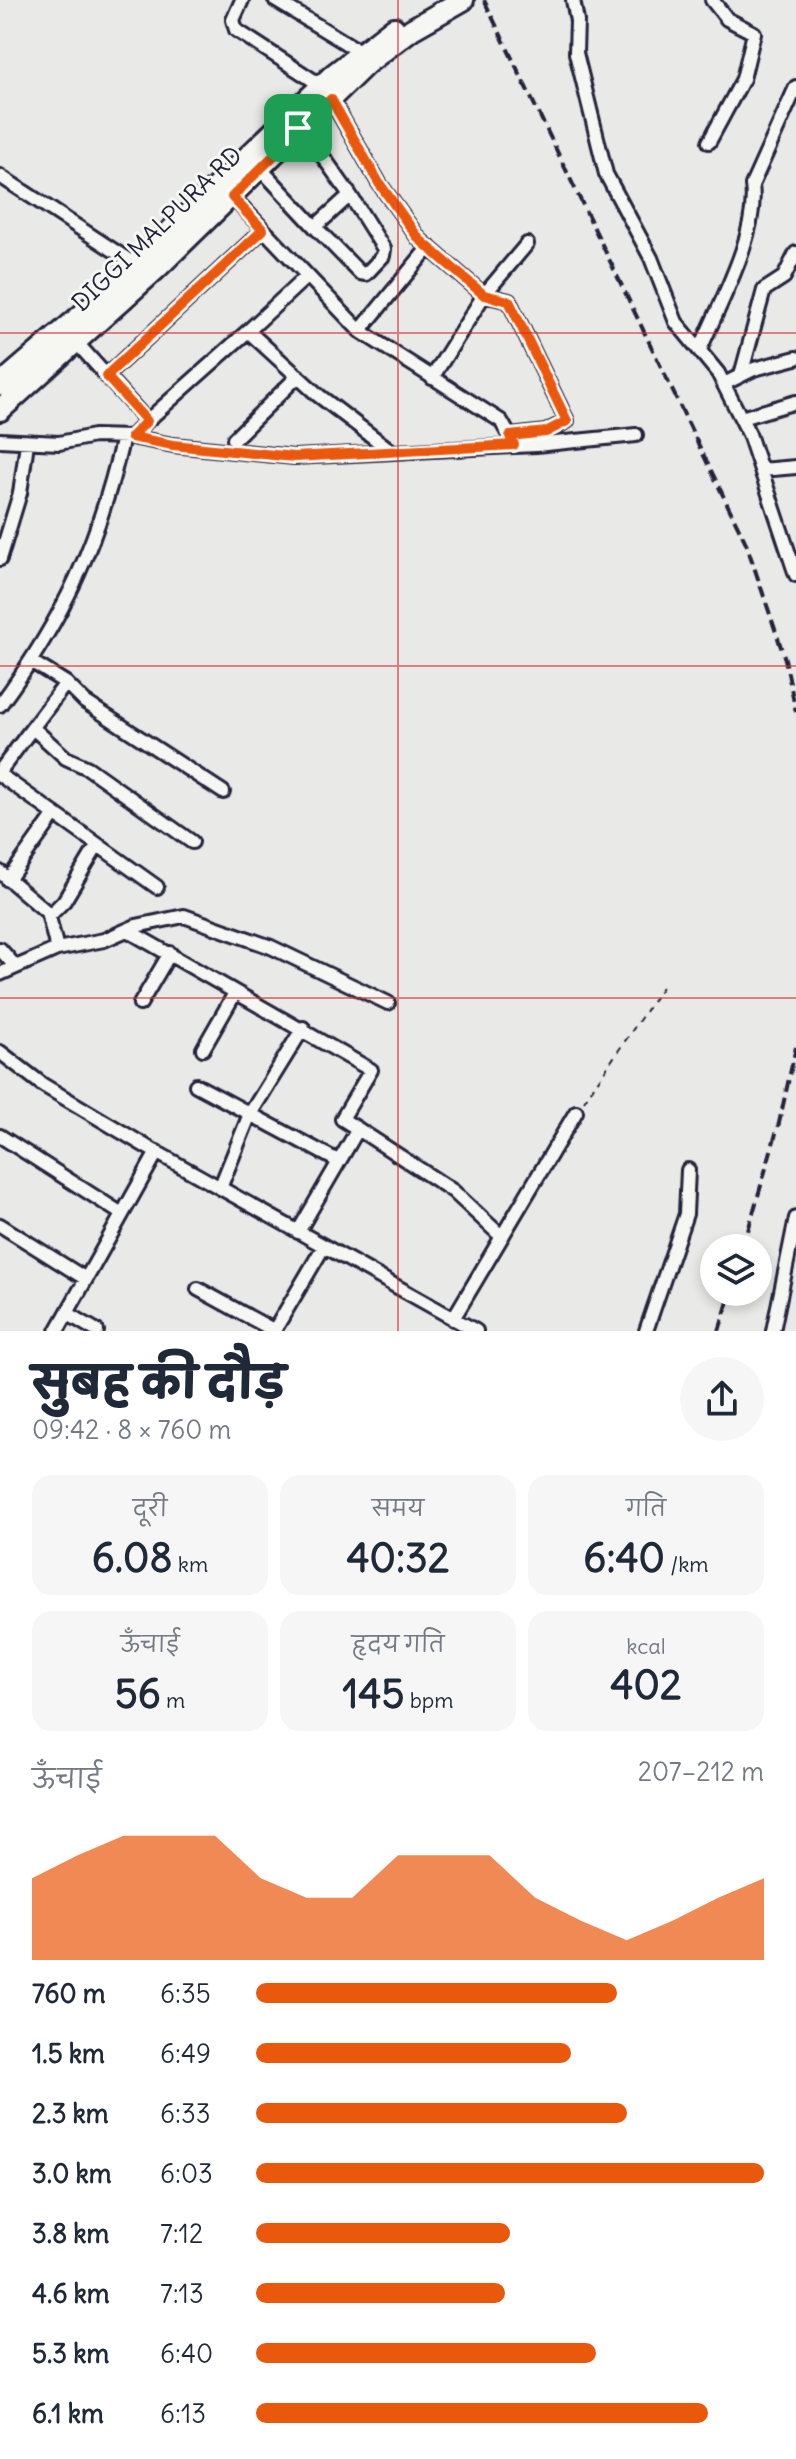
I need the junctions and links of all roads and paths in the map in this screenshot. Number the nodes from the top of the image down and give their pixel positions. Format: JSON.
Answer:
{"nodes":[{"id":1,"x":242,"y":0,"type":"edge"},
{"id":2,"x":275,"y":0,"type":"edge"},
{"id":3,"x":438,"y":0,"type":"edge"},
{"id":4,"x":463,"y":0,"type":"edge"},
{"id":5,"x":573,"y":0,"type":"edge"},
{"id":6,"x":712,"y":0,"type":"edge"},
{"id":7,"x":381,"y":44,"type":"junction"},
{"id":8,"x":359,"y":51,"type":"junction"},
{"id":9,"x":796,"y":87,"type":"edge"},
{"id":10,"x":326,"y":92,"type":"junction"},
{"id":11,"x":296,"y":131,"type":"junction"},
{"id":12,"x":709,"y":142,"type":"dead end"},
{"id":13,"x":260,"y":168,"type":"junction"},
{"id":14,"x":0,"y":176,"type":"edge"},
{"id":15,"x":226,"y":190,"type":"junction"},
{"id":16,"x":350,"y":195,"type":"junction"},
{"id":17,"x":315,"y":227,"type":"junction"},
{"id":18,"x":263,"y":230,"type":"junction"},
{"id":19,"x":527,"y":244,"type":"dead end"},
{"id":20,"x":429,"y":247,"type":"junction"},
{"id":21,"x":796,"y":253,"type":"edge"},
{"id":22,"x":136,"y":265,"type":"junction"},
{"id":23,"x":307,"y":276,"type":"junction"},
{"id":24,"x":484,"y":295,"type":"junction"},
{"id":25,"x":248,"y":331,"type":"junction"},
{"id":26,"x":360,"y":331,"type":"junction"},
{"id":27,"x":76,"y":342,"type":"junction"},
{"id":28,"x":700,"y":350,"type":"junction"},
{"id":29,"x":796,"y":358,"type":"edge"},
{"id":30,"x":741,"y":375,"type":"junction"},
{"id":31,"x":106,"y":376,"type":"junction"},
{"id":32,"x":298,"y":376,"type":"junction"},
{"id":33,"x":432,"y":378,"type":"junction"},
{"id":34,"x":724,"y":384,"type":"junction"},
{"id":35,"x":0,"y":385,"type":"edge"},
{"id":36,"x":796,"y":402,"type":"edge"},
{"id":37,"x":0,"y":410,"type":"edge"},
{"id":38,"x":741,"y":418,"type":"junction"},
{"id":39,"x":147,"y":421,"type":"junction"},
{"id":40,"x":636,"y":435,"type":"dead end"},
{"id":41,"x":127,"y":437,"type":"junction"},
{"id":42,"x":234,"y":439,"type":"dead end"},
{"id":43,"x":0,"y":440,"type":"edge"},
{"id":44,"x":512,"y":441,"type":"junction"},
{"id":45,"x":27,"y":443,"type":"junction"},
{"id":46,"x":390,"y":450,"type":"junction"},
{"id":47,"x":796,"y":467,"type":"edge"},
{"id":48,"x":761,"y":470,"type":"junction"},
{"id":49,"x":0,"y":559,"type":"edge"},
{"id":50,"x":796,"y":575,"type":"edge"},
{"id":51,"x":32,"y":662,"type":"junction"},
{"id":52,"x":66,"y":683,"type":"junction"},
{"id":53,"x":0,"y":705,"type":"edge"},
{"id":54,"x":34,"y":729,"type":"junction"},
{"id":55,"x":0,"y":773,"type":"edge"},
{"id":56,"x":223,"y":792,"type":"dead end"},
{"id":57,"x":55,"y":814,"type":"junction"},
{"id":58,"x":192,"y":842,"type":"dead end"},
{"id":59,"x":97,"y":846,"type":"junction"},
{"id":60,"x":4,"y":876,"type":"edge"},
{"id":61,"x":157,"y":887,"type":"dead end"},
{"id":62,"x":49,"y":916,"type":"junction"},
{"id":63,"x":127,"y":930,"type":"junction"},
{"id":64,"x":0,"y":949,"type":"edge"},
{"id":65,"x":57,"y":949,"type":"junction"},
{"id":66,"x":170,"y":953,"type":"junction"},
{"id":67,"x":14,"y":965,"type":"junction"},
{"id":68,"x":0,"y":974,"type":"edge"},
{"id":69,"x":664,"y":984,"type":"dead end"},
{"id":70,"x":235,"y":993,"type":"junction"},
{"id":71,"x":388,"y":1003,"type":"dead end"},
{"id":72,"x":140,"y":1004,"type":"dead end"},
{"id":73,"x":303,"y":1028,"type":"junction"},
{"id":74,"x":203,"y":1049,"type":"dead end"},
{"id":75,"x":0,"y":1052,"type":"edge"},
{"id":76,"x":196,"y":1085,"type":"dead end"},
{"id":77,"x":576,"y":1112,"type":"joint"},
{"id":78,"x":250,"y":1114,"type":"junction"},
{"id":79,"x":358,"y":1129,"type":"junction"},
{"id":80,"x":0,"y":1136,"type":"edge"},
{"id":81,"x":157,"y":1152,"type":"junction"},
{"id":82,"x":338,"y":1161,"type":"junction"},
{"id":83,"x":688,"y":1170,"type":"dead end"},
{"id":84,"x":220,"y":1188,"type":"junction"},
{"id":85,"x":122,"y":1214,"type":"junction"},
{"id":86,"x":796,"y":1218,"type":"edge"},
{"id":87,"x":0,"y":1225,"type":"edge"},
{"id":88,"x":298,"y":1232,"type":"junction"},
{"id":89,"x":500,"y":1235,"type":"junction"},
{"id":90,"x":324,"y":1246,"type":"junction"},
{"id":91,"x":791,"y":1278,"type":"edge"},
{"id":92,"x":86,"y":1279,"type":"junction"},
{"id":93,"x":198,"y":1289,"type":"dead end"},
{"id":94,"x":67,"y":1313,"type":"junction"},
{"id":95,"x":453,"y":1319,"type":"junction"},
{"id":96,"x":57,"y":1331,"type":"edge"},
{"id":97,"x":97,"y":1331,"type":"edge"},
{"id":98,"x":275,"y":1331,"type":"edge"},
{"id":99,"x":476,"y":1331,"type":"edge"},
{"id":100,"x":646,"y":1331,"type":"edge"},
{"id":101,"x":773,"y":1331,"type":"edge"}],
"edges":[{"from":1,"to":10,"type":"street"},
{"from":2,"to":8,"type":"street"},
{"from":3,"to":7,"type":"main road","name":"DIGGI MALPURA RD"},
{"from":4,"to":7,"type":"main road","name":"DIGGI MALPURA RD"},
{"from":5,"to":28,"type":"street"},
{"from":6,"to":12,"type":"street"},
{"from":7,"to":8,"type":"main road","name":"DIGGI MALPURA RD"},
{"from":7,"to":10,"type":"main road","name":"DIGGI MALPURA RD"},
{"from":8,"to":10,"type":"main road","name":"DIGGI MALPURA RD"},
{"from":9,"to":28,"type":"street"},
{"from":10,"to":11,"type":"main road","name":"DIGGI MALPURA RD"},
{"from":10,"to":15,"type":"main road","name":"DIGGI MALPURA RD"},
{"from":10,"to":20,"type":"street"},
{"from":11,"to":13,"type":"main road","name":"DIGGI MALPURA RD"},
{"from":11,"to":16,"type":"street"},
{"from":13,"to":15,"type":"main road","name":"DIGGI MALPURA RD"},
{"from":13,"to":17,"type":"street"},
{"from":14,"to":22,"type":"street"},
{"from":15,"to":18,"type":"street"},
{"from":15,"to":22,"type":"main road","name":"DIGGI MALPURA RD"},
{"from":15,"to":27,"type":"main road","name":"DIGGI MALPURA RD"},
{"from":16,"to":17,"type":"street"},
{"from":16,"to":17,"type":"street"},
{"from":18,"to":23,"type":"street"},
{"from":18,"to":31,"type":"street"},
{"from":19,"to":24,"type":"street"},
{"from":20,"to":24,"type":"street"},
{"from":20,"to":26,"type":"street"},
{"from":21,"to":30,"type":"street"},
{"from":22,"to":35,"type":"main road","name":"DIGGI MALPURA RD"},
{"from":23,"to":25,"type":"street"},
{"from":23,"to":26,"type":"street"},
{"from":24,"to":33,"type":"street"},
{"from":24,"to":44,"type":"street"},
{"from":25,"to":32,"type":"street"},
{"from":25,"to":39,"type":"street"},
{"from":26,"to":33,"type":"street"},
{"from":27,"to":31,"type":"street"},
{"from":27,"to":37,"type":"main road","name":"DIGGI MALPURA RD"},
{"from":28,"to":34,"type":"street"},
{"from":29,"to":30,"type":"street"},
{"from":30,"to":34,"type":"street"},
{"from":31,"to":39,"type":"street"},
{"from":32,"to":42,"type":"street"},
{"from":32,"to":46,"type":"street"},
{"from":33,"to":44,"type":"street"},
{"from":34,"to":38,"type":"street"},
{"from":36,"to":38,"type":"street"},
{"from":38,"to":48,"type":"street"},
{"from":39,"to":41,"type":"street"},
{"from":40,"to":44,"type":"street"},
{"from":41,"to":45,"type":"street"},
{"from":41,"to":46,"type":"street"},
{"from":41,"to":51,"type":"street"},
{"from":43,"to":45,"type":"street"},
{"from":44,"to":46,"type":"street"},
{"from":45,"to":49,"type":"street"},
{"from":47,"to":48,"type":"street"},
{"from":48,"to":50,"type":"street"},
{"from":51,"to":52,"type":"street"},
{"from":51,"to":53,"type":"street"},
{"from":52,"to":54,"type":"street"},
{"from":52,"to":56,"type":"street"},
{"from":54,"to":55,"type":"street"},
{"from":54,"to":58,"type":"street"},
{"from":55,"to":57,"type":"street"},
{"from":57,"to":59,"type":"street"},
{"from":57,"to":60,"type":"street"},
{"from":59,"to":61,"type":"street"},
{"from":59,"to":62,"type":"street"},
{"from":60,"to":62,"type":"street"},
{"from":62,"to":65,"type":"street"},
{"from":63,"to":65,"type":"street"},
{"from":63,"to":66,"type":"street"},
{"from":63,"to":71,"type":"street"},
{"from":64,"to":67,"type":"street"},
{"from":65,"to":67,"type":"street"},
{"from":66,"to":70,"type":"street"},
{"from":66,"to":72,"type":"street"},
{"from":67,"to":68,"type":"street"},
{"from":69,"to":77,"type":"path"},
{"from":70,"to":73,"type":"street"},
{"from":70,"to":74,"type":"street"},
{"from":73,"to":78,"type":"street"},
{"from":73,"to":79,"type":"street"},
{"from":75,"to":81,"type":"street"},
{"from":76,"to":78,"type":"street"},
{"from":77,"to":89,"type":"street"},
{"from":78,"to":82,"type":"street"},
{"from":78,"to":84,"type":"street"},
{"from":79,"to":82,"type":"street"},
{"from":79,"to":89,"type":"street"},
{"from":80,"to":85,"type":"street"},
{"from":81,"to":84,"type":"street"},
{"from":81,"to":85,"type":"street"},
{"from":82,"to":88,"type":"street"},
{"from":83,"to":100,"type":"street"},
{"from":84,"to":88,"type":"street"},
{"from":85,"to":92,"type":"street"},
{"from":86,"to":91,"type":"street"},
{"from":87,"to":92,"type":"street"},
{"from":88,"to":90,"type":"street"},
{"from":89,"to":95,"type":"street"},
{"from":90,"to":95,"type":"street"},
{"from":90,"to":98,"type":"street"},
{"from":91,"to":101,"type":"street"},
{"from":92,"to":94,"type":"street"},
{"from":93,"to":98,"type":"street"},
{"from":94,"to":96,"type":"street"},
{"from":94,"to":97,"type":"street"},
{"from":95,"to":99,"type":"street"}]}
